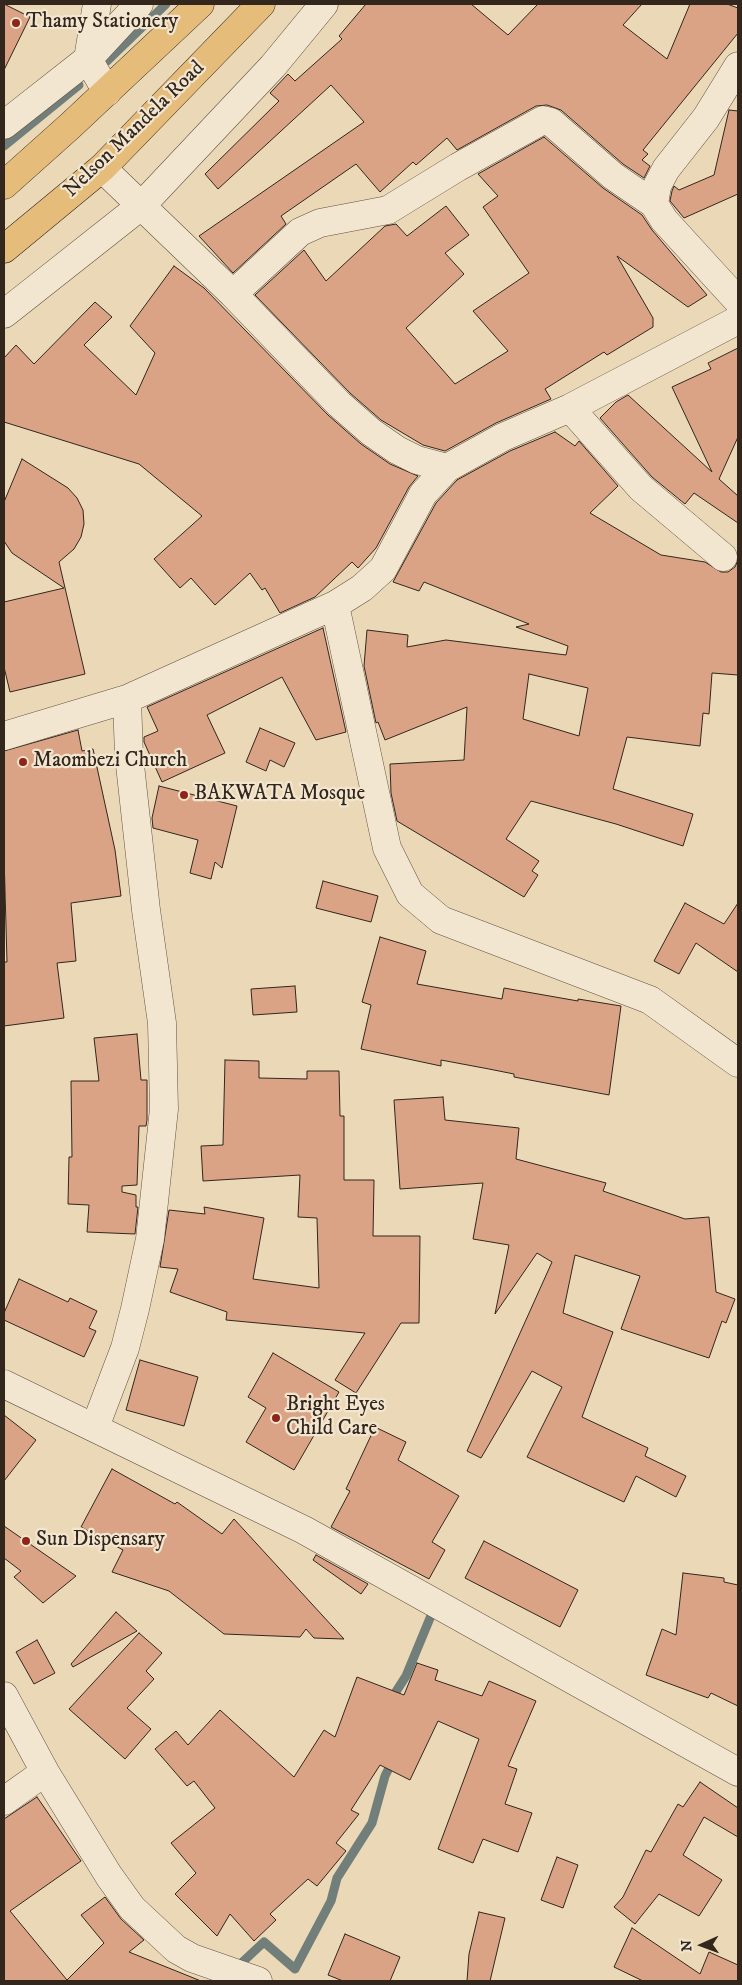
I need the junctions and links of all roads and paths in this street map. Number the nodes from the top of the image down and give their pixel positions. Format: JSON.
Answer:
{"nodes":[{"id":1,"x":97,"y":4,"type":"edge"},
{"id":2,"x":139,"y":4,"type":"edge"},
{"id":3,"x":200,"y":4,"type":"edge"},
{"id":4,"x":261,"y":4,"type":"edge"},
{"id":5,"x":324,"y":4,"type":"edge"},
{"id":6,"x":88,"y":59,"type":"junction"},
{"id":7,"x":738,"y":66,"type":"edge"},
{"id":8,"x":107,"y":92,"type":"junction"},
{"id":9,"x":4,"y":125,"type":"edge"},
{"id":10,"x":102,"y":168,"type":"junction"},
{"id":11,"x":4,"y":185,"type":"edge"},
{"id":12,"x":654,"y":204,"type":"junction"},
{"id":13,"x":142,"y":205,"type":"junction"},
{"id":14,"x":4,"y":249,"type":"edge"},
{"id":15,"x":233,"y":294,"type":"junction"},
{"id":16,"x":738,"y":301,"type":"edge"},
{"id":17,"x":4,"y":314,"type":"edge"},
{"id":18,"x":738,"y":320,"type":"edge"},
{"id":19,"x":570,"y":408,"type":"junction"},
{"id":20,"x":447,"y":468,"type":"junction"},
{"id":21,"x":723,"y":557,"type":"dead end"},
{"id":22,"x":335,"y":605,"type":"junction"},
{"id":23,"x":127,"y":699,"type":"junction"},
{"id":24,"x":4,"y":736,"type":"edge"},
{"id":25,"x":738,"y":1063,"type":"edge"},
{"id":26,"x":4,"y":1384,"type":"edge"},
{"id":27,"x":94,"y":1427,"type":"junction"},
{"id":28,"x":4,"y":1696,"type":"edge"},
{"id":29,"x":45,"y":1772,"type":"junction"},
{"id":30,"x":738,"y":1772,"type":"edge"},
{"id":31,"x":4,"y":1801,"type":"edge"},
{"id":32,"x":258,"y":1981,"type":"edge"}],
"edges":[{"from":1,"to":6,"type":"street"},
{"from":2,"to":6,"type":"street"},
{"from":3,"to":8,"type":"main road"},
{"from":4,"to":10,"type":"main road","name":"Nelson Mandela Road"},
{"from":5,"to":13,"type":"street"},
{"from":6,"to":8,"type":"street"},
{"from":6,"to":9,"type":"street"},
{"from":7,"to":12,"type":"street"},
{"from":8,"to":11,"type":"main road"},
{"from":10,"to":13,"type":"street"},
{"from":10,"to":14,"type":"main road","name":"Nelson Mandela Road"},
{"from":12,"to":15,"type":"street"},
{"from":12,"to":16,"type":"street"},
{"from":13,"to":15,"type":"street"},
{"from":13,"to":17,"type":"street"},
{"from":15,"to":20,"type":"street"},
{"from":18,"to":19,"type":"street"},
{"from":19,"to":20,"type":"street"},
{"from":19,"to":21,"type":"street"},
{"from":20,"to":22,"type":"street"},
{"from":22,"to":23,"type":"street"},
{"from":22,"to":25,"type":"street"},
{"from":23,"to":24,"type":"street"},
{"from":23,"to":27,"type":"street"},
{"from":26,"to":27,"type":"street"},
{"from":27,"to":30,"type":"street"},
{"from":28,"to":29,"type":"street"},
{"from":29,"to":31,"type":"street"},
{"from":29,"to":32,"type":"street"}]}
